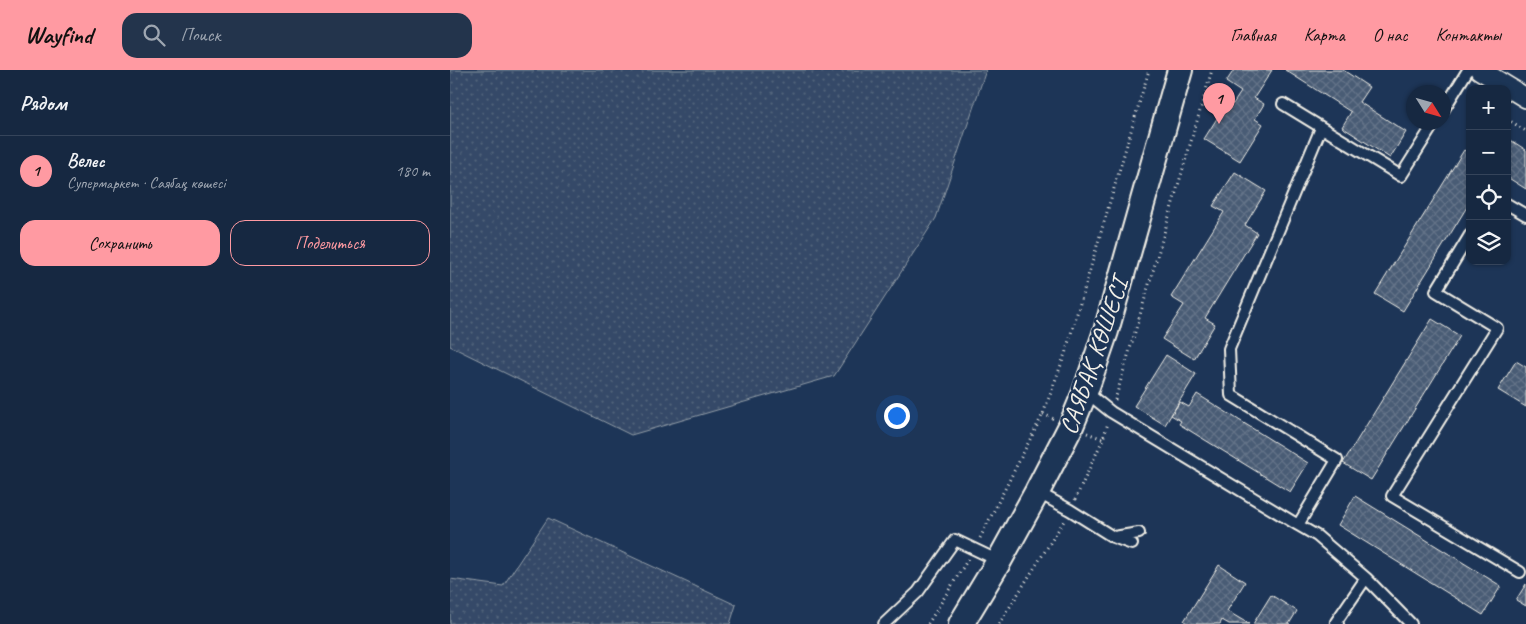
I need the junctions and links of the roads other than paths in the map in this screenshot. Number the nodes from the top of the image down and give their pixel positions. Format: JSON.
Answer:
{"nodes":[{"id":1,"x":1180,"y":70,"type":"edge"},
{"id":2,"x":1468,"y":70,"type":"edge"},
{"id":3,"x":1480,"y":70,"type":"edge"},
{"id":4,"x":1451,"y":98,"type":"edge"},
{"id":5,"x":1526,"y":98,"type":"edge"},
{"id":6,"x":1284,"y":104,"type":"dead end"},
{"id":7,"x":1321,"y":128,"type":"junction"},
{"id":8,"x":1430,"y":130,"type":"edge"},
{"id":9,"x":1511,"y":206,"type":"edge"},
{"id":10,"x":1526,"y":215,"type":"edge"},
{"id":11,"x":1466,"y":242,"type":"edge"},
{"id":12,"x":1085,"y":392,"type":"junction"},
{"id":13,"x":1037,"y":492,"type":"junction"},
{"id":14,"x":1298,"y":525,"type":"junction"},
{"id":15,"x":1139,"y":533,"type":"dead end"},
{"id":16,"x":1113,"y":537,"type":"junction"},
{"id":17,"x":1132,"y":544,"type":"dead end"},
{"id":18,"x":999,"y":561,"type":"junction"},
{"id":19,"x":1520,"y":572,"type":"dead end"},
{"id":20,"x":1366,"y":578,"type":"junction"},
{"id":21,"x":884,"y":624,"type":"edge"},
{"id":22,"x":961,"y":624,"type":"edge"},
{"id":23,"x":1338,"y":624,"type":"edge"},
{"id":24,"x":1411,"y":624,"type":"edge"}],
"edges":[{"from":1,"to":12,"type":"street","name":"САЯБАҚ КӨШЕСІ"},
{"from":2,"to":4,"type":"lane"},
{"from":3,"to":5,"type":"street"},
{"from":6,"to":7,"type":"lane"},
{"from":7,"to":8,"type":"lane"},
{"from":7,"to":14,"type":"lane"},
{"from":9,"to":10,"type":"lane"},
{"from":11,"to":19,"type":"lane"},
{"from":12,"to":13,"type":"street","name":"САЯБАҚ КӨШЕСІ"},
{"from":12,"to":14,"type":"lane"},
{"from":13,"to":16,"type":"lane"},
{"from":13,"to":18,"type":"street","name":"САЯБАҚ КӨШЕСІ"},
{"from":14,"to":20,"type":"lane"},
{"from":15,"to":16,"type":"lane"},
{"from":16,"to":17,"type":"lane"},
{"from":18,"to":21,"type":"lane"},
{"from":18,"to":22,"type":"street","name":"САЯБАҚ КӨШЕСІ"},
{"from":20,"to":23,"type":"lane"},
{"from":20,"to":24,"type":"lane"}]}
